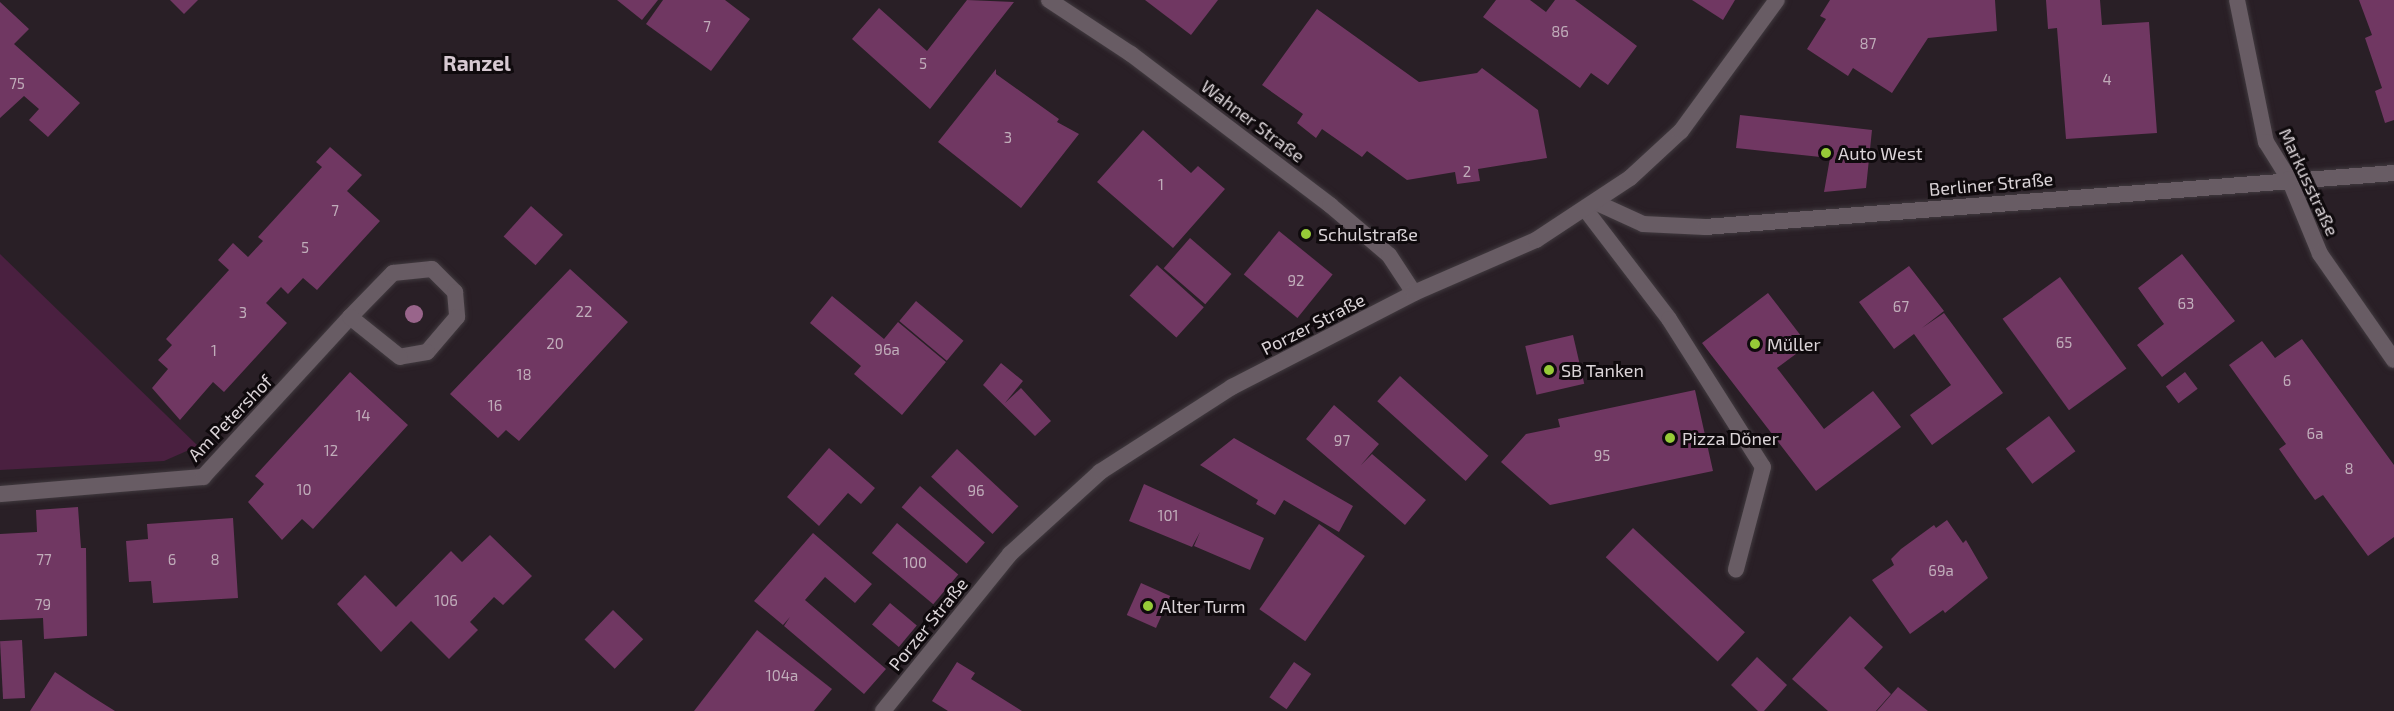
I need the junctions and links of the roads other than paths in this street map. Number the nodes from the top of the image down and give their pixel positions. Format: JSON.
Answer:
{"nodes":[{"id":1,"x":1049,"y":0,"type":"edge"},
{"id":2,"x":1777,"y":0,"type":"edge"},
{"id":3,"x":2237,"y":0,"type":"edge"},
{"id":4,"x":2394,"y":173,"type":"edge"},
{"id":5,"x":2289,"y":179,"type":"junction"},
{"id":6,"x":1590,"y":205,"type":"junction"},
{"id":7,"x":1414,"y":293,"type":"junction"},
{"id":8,"x":350,"y":317,"type":"junction"},
{"id":9,"x":2394,"y":360,"type":"edge"},
{"id":10,"x":0,"y":494,"type":"edge"},
{"id":11,"x":1736,"y":569,"type":"dead end"},
{"id":12,"x":883,"y":711,"type":"edge"}],
"edges":[{"from":1,"to":7,"type":"street","name":"Wahner Straße"},
{"from":2,"to":6,"type":"street","name":"Porzer Straße"},
{"from":3,"to":5,"type":"street","name":"Markusstraße"},
{"from":4,"to":5,"type":"street","name":"Berliner Straße"},
{"from":5,"to":6,"type":"street","name":"Berliner Straße"},
{"from":5,"to":9,"type":"street","name":"Markusstraße"},
{"from":6,"to":7,"type":"street","name":"Porzer Straße"},
{"from":6,"to":11,"type":"street"},
{"from":7,"to":12,"type":"street","name":"Porzer Straße"},
{"from":8,"to":8,"type":"street","name":"Am Petershof"},
{"from":8,"to":10,"type":"street","name":"Am Petershof"}]}
